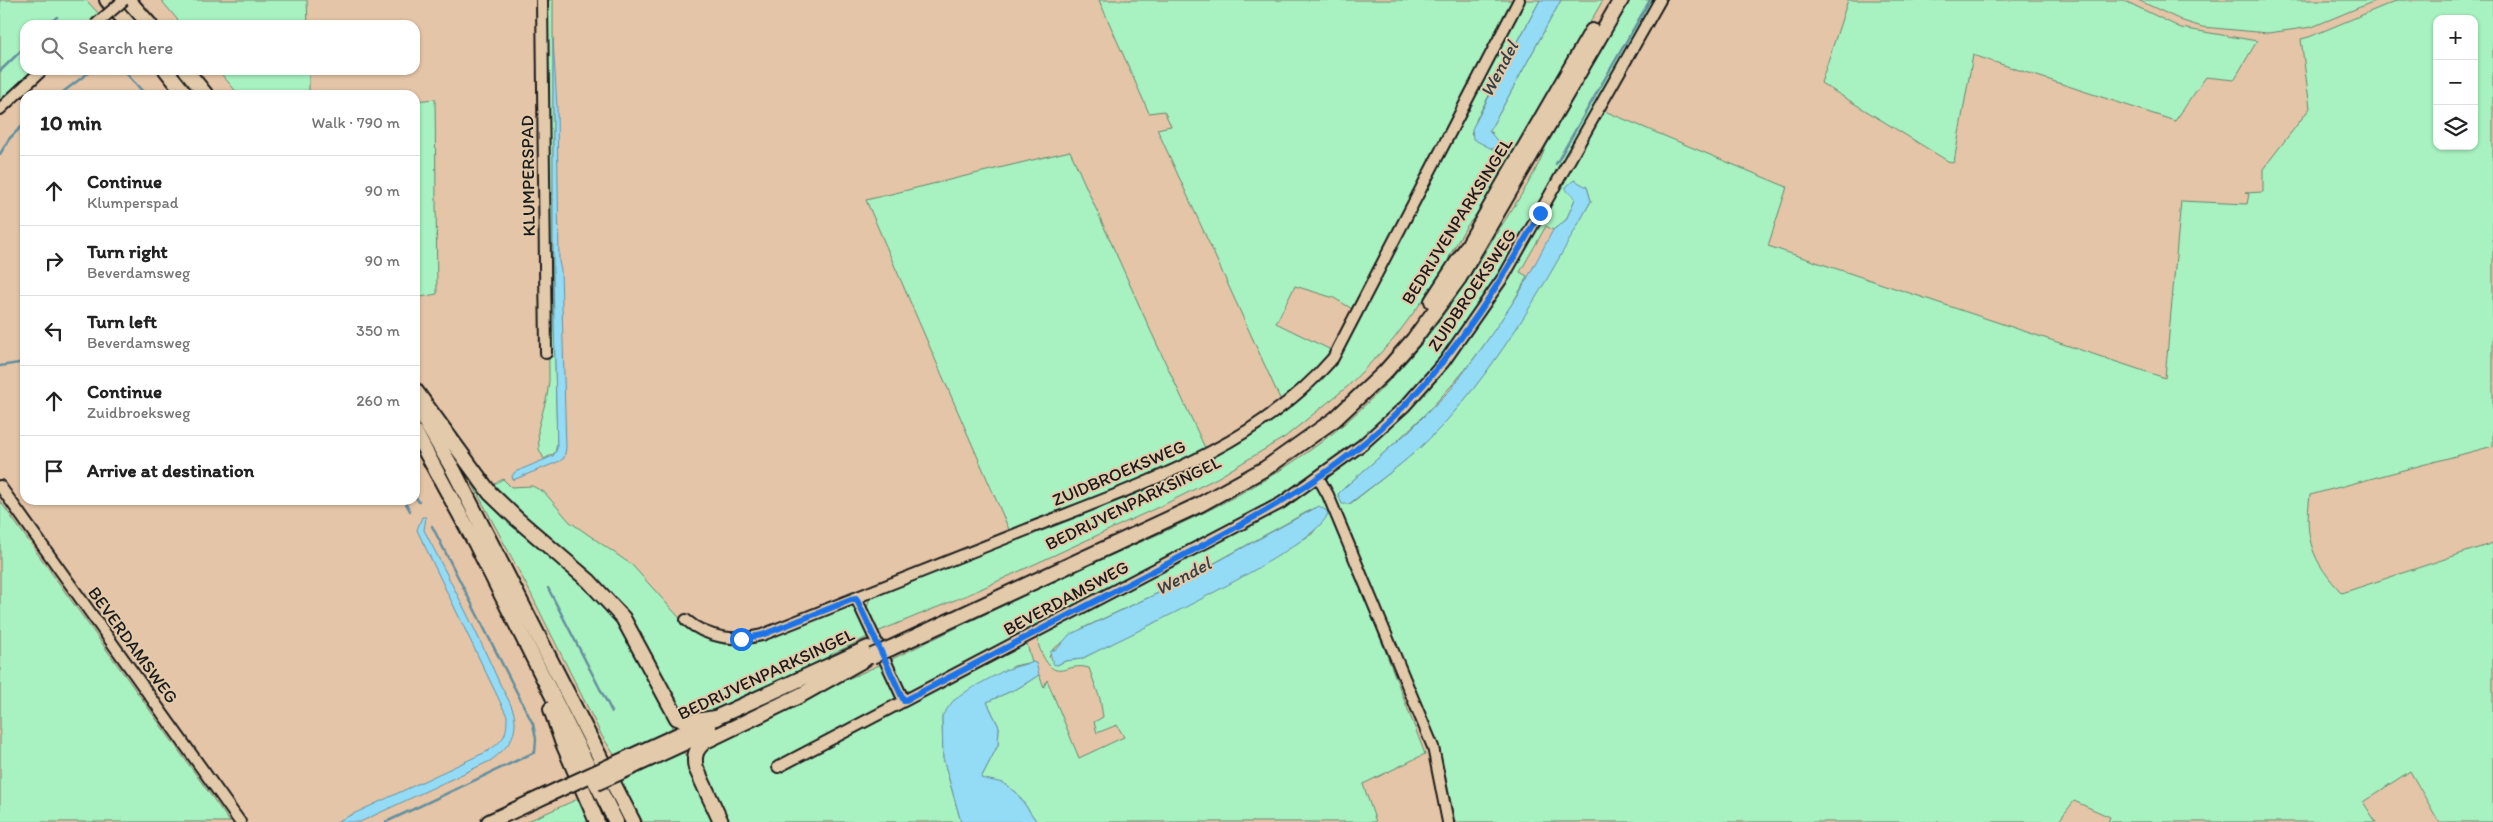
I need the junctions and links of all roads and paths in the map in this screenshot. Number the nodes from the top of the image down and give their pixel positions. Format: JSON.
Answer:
{"nodes":[{"id":1,"x":107,"y":0,"type":"edge"},
{"id":2,"x":126,"y":0,"type":"edge"},
{"id":3,"x":542,"y":0,"type":"edge"},
{"id":4,"x":1519,"y":0,"type":"edge"},
{"id":5,"x":1610,"y":0,"type":"edge"},
{"id":6,"x":1621,"y":0,"type":"edge"},
{"id":7,"x":1660,"y":0,"type":"edge"},
{"id":8,"x":101,"y":20,"type":"edge"},
{"id":9,"x":125,"y":20,"type":"edge"},
{"id":10,"x":145,"y":20,"type":"edge"},
{"id":11,"x":37,"y":75,"type":"edge"},
{"id":12,"x":170,"y":75,"type":"edge"},
{"id":13,"x":190,"y":75,"type":"edge"},
{"id":14,"x":20,"y":90,"type":"edge"},
{"id":15,"x":20,"y":90,"type":"edge"},
{"id":16,"x":182,"y":90,"type":"edge"},
{"id":17,"x":202,"y":90,"type":"edge"},
{"id":18,"x":0,"y":109,"type":"edge"},
{"id":19,"x":546,"y":353,"type":"dead end"},
{"id":20,"x":420,"y":397,"type":"edge"},
{"id":21,"x":420,"y":413,"type":"edge"},
{"id":22,"x":420,"y":441,"type":"edge"},
{"id":23,"x":1318,"y":477,"type":"junction"},
{"id":24,"x":0,"y":486,"type":"edge"},
{"id":25,"x":856,"y":598,"type":"junction"},
{"id":26,"x":686,"y":620,"type":"dead end"},
{"id":27,"x":889,"y":643,"type":"junction"},
{"id":28,"x":868,"y":654,"type":"junction"},
{"id":29,"x":533,"y":656,"type":"junction"},
{"id":30,"x":904,"y":701,"type":"junction"},
{"id":31,"x":716,"y":718,"type":"junction"},
{"id":32,"x":632,"y":761,"type":"junction"},
{"id":33,"x":778,"y":767,"type":"dead end"},
{"id":34,"x":564,"y":793,"type":"junction"},
{"id":35,"x":240,"y":822,"type":"edge"},
{"id":36,"x":489,"y":822,"type":"edge"},
{"id":37,"x":512,"y":822,"type":"edge"},
{"id":38,"x":598,"y":822,"type":"edge"},
{"id":39,"x":616,"y":822,"type":"edge"},
{"id":40,"x":633,"y":822,"type":"edge"},
{"id":41,"x":721,"y":822,"type":"edge"},
{"id":42,"x":1448,"y":822,"type":"edge"}],
"edges":[{"from":1,"to":9,"type":"highway"},
{"from":2,"to":8,"type":"street","bridge":true},
{"from":2,"to":10,"type":"highway"},
{"from":3,"to":19,"type":"street","name":"KLUMPERSPAD"},
{"from":4,"to":25,"type":"street","name":"ZUIDBROEKSWEG"},
{"from":5,"to":27,"type":"highway","name":"BEDRIJVENPARKSINGEL"},
{"from":6,"to":27,"type":"highway","name":"BEDRIJVENPARKSINGEL"},
{"from":7,"to":23,"type":"street","name":"ZUIDBROEKSWEG"},
{"from":11,"to":15,"type":"street"},
{"from":12,"to":16,"type":"highway"},
{"from":13,"to":17,"type":"highway"},
{"from":14,"to":18,"type":"street"},
{"from":20,"to":31,"type":"highway"},
{"from":21,"to":40,"type":"highway"},
{"from":22,"to":29,"type":"highway"},
{"from":23,"to":30,"type":"street","name":"BEVERDAMSWEG"},
{"from":23,"to":42,"type":"street"},
{"from":24,"to":35,"type":"street","name":"BEVERDAMSWEG"},
{"from":25,"to":26,"type":"street"},
{"from":25,"to":30,"type":"street"},
{"from":27,"to":28,"type":"highway","name":"BEDRIJVENPARKSINGEL","bridge":true},
{"from":28,"to":31,"type":"highway","name":"BEDRIJVENPARKSINGEL"},
{"from":28,"to":32,"type":"highway","name":"BEDRIJVENPARKSINGEL"},
{"from":28,"to":41,"type":"highway"},
{"from":29,"to":38,"type":"highway"},
{"from":29,"to":39,"type":"highway"},
{"from":30,"to":33,"type":"street","name":"BEVERDAMSWEG"},
{"from":31,"to":32,"type":"highway","name":"BEDRIJVENPARKSINGEL"},
{"from":32,"to":34,"type":"highway","name":"BEDRIJVENPARKSINGEL","bridge":true},
{"from":34,"to":36,"type":"highway","name":"BEDRIJVENPARKSINGEL"},
{"from":34,"to":37,"type":"highway","name":"BEDRIJVENPARKSINGEL"}]}
